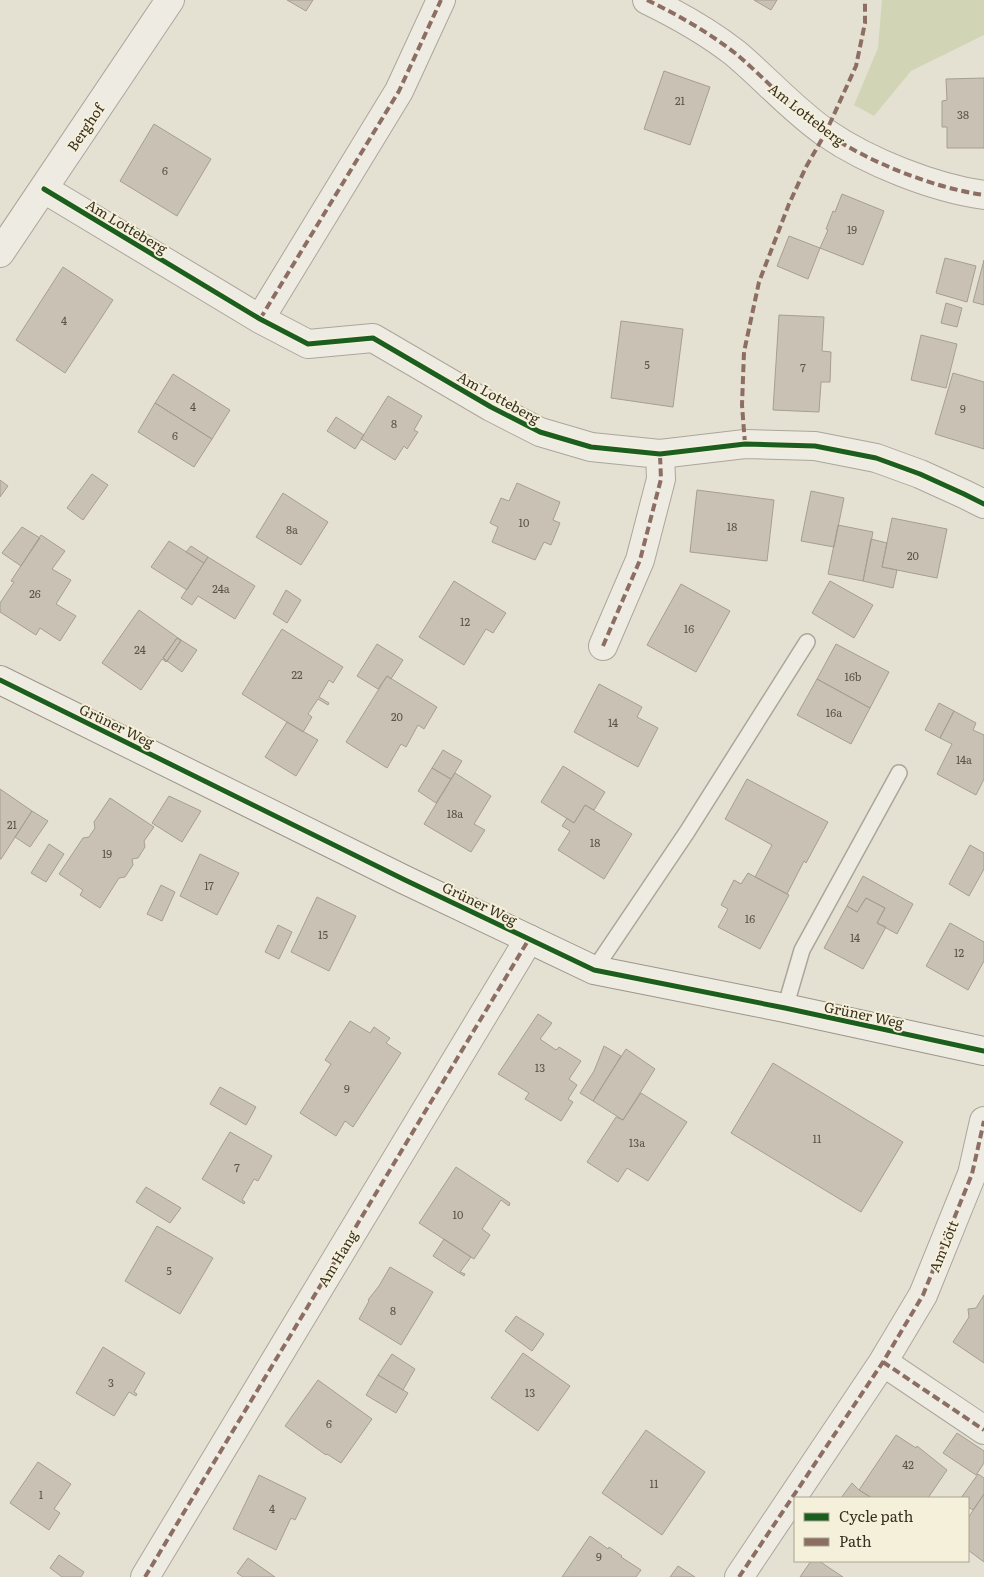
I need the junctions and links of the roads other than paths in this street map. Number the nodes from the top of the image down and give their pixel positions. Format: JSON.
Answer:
{"nodes":[{"id":1,"x":170,"y":0,"type":"edge"},
{"id":2,"x":441,"y":0,"type":"edge"},
{"id":3,"x":648,"y":0,"type":"edge"},
{"id":4,"x":44,"y":190,"type":"junction"},
{"id":5,"x":984,"y":195,"type":"edge"},
{"id":6,"x":0,"y":253,"type":"edge"},
{"id":7,"x":260,"y":319,"type":"junction"},
{"id":8,"x":660,"y":454,"type":"junction"},
{"id":9,"x":984,"y":504,"type":"edge"},
{"id":10,"x":806,"y":642,"type":"dead end"},
{"id":11,"x":603,"y":646,"type":"dead end"},
{"id":12,"x":0,"y":680,"type":"edge"},
{"id":13,"x":899,"y":774,"type":"dead end"},
{"id":14,"x":529,"y":939,"type":"junction"},
{"id":15,"x":594,"y":970,"type":"junction"},
{"id":16,"x":785,"y":1008,"type":"junction"},
{"id":17,"x":984,"y":1051,"type":"edge"},
{"id":18,"x":984,"y":1122,"type":"edge"},
{"id":19,"x":884,"y":1362,"type":"junction"},
{"id":20,"x":984,"y":1430,"type":"edge"},
{"id":21,"x":145,"y":1577,"type":"edge"},
{"id":22,"x":739,"y":1577,"type":"edge"}],
"edges":[{"from":1,"to":4,"type":"street","name":"Berghof"},
{"from":2,"to":7,"type":"street"},
{"from":3,"to":5,"type":"street","name":"Am Lotteberg"},
{"from":4,"to":6,"type":"street","name":"Berghof"},
{"from":4,"to":7,"type":"street","name":"Am Lotteberg"},
{"from":7,"to":8,"type":"street","name":"Am Lotteberg"},
{"from":8,"to":9,"type":"street","name":"Am Lotteberg"},
{"from":8,"to":11,"type":"street"},
{"from":10,"to":15,"type":"lane"},
{"from":12,"to":14,"type":"street","name":"Grüner Weg"},
{"from":13,"to":16,"type":"lane"},
{"from":14,"to":15,"type":"street","name":"Grüner Weg"},
{"from":14,"to":21,"type":"street","name":"Am Hang"},
{"from":15,"to":16,"type":"street","name":"Grüner Weg"},
{"from":16,"to":17,"type":"street","name":"Grüner Weg"},
{"from":18,"to":19,"type":"street","name":"Am Lött"},
{"from":19,"to":20,"type":"street"},
{"from":19,"to":22,"type":"street","name":"Am Lött"}]}
